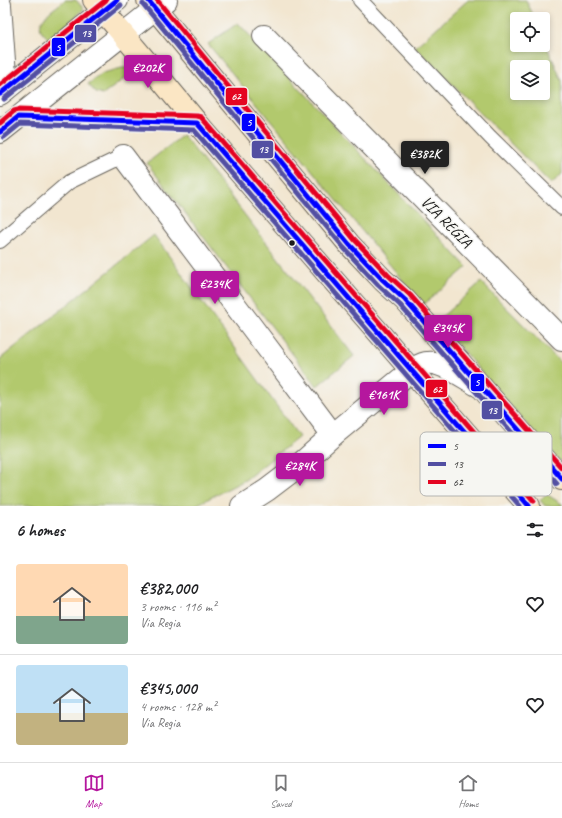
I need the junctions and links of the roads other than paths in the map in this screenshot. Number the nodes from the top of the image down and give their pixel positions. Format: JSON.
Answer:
{"nodes":[{"id":1,"x":360,"y":0,"type":"edge"},
{"id":2,"x":156,"y":3,"type":"edge"},
{"id":3,"x":105,"y":4,"type":"edge"},
{"id":4,"x":0,"y":5,"type":"edge"},
{"id":5,"x":123,"y":35,"type":"junction"},
{"id":6,"x":264,"y":36,"type":"dead end"},
{"id":7,"x":3,"y":92,"type":"edge"},
{"id":8,"x":18,"y":117,"type":"junction"},
{"id":9,"x":197,"y":123,"type":"junction"},
{"id":10,"x":0,"y":132,"type":"edge"},
{"id":11,"x":123,"y":156,"type":"joint"},
{"id":12,"x":562,"y":208,"type":"edge"},
{"id":13,"x":0,"y":241,"type":"edge"},
{"id":14,"x":562,"y":339,"type":"edge"},
{"id":15,"x":412,"y":370,"type":"junction"},
{"id":16,"x":481,"y":387,"type":"junction"},
{"id":17,"x":465,"y":432,"type":"edge"},
{"id":18,"x":521,"y":432,"type":"edge"},
{"id":19,"x":333,"y":435,"type":"junction"},
{"id":20,"x":552,"y":468,"type":"edge"},
{"id":21,"x":562,"y":479,"type":"edge"},
{"id":22,"x":520,"y":496,"type":"edge"},
{"id":23,"x":242,"y":506,"type":"edge"},
{"id":24,"x":529,"y":506,"type":"edge"}],
"edges":[{"from":1,"to":12,"type":"lane"},
{"from":2,"to":5,"type":"street"},
{"from":2,"to":16,"type":"main road"},
{"from":3,"to":5,"type":"main road"},
{"from":3,"to":7,"type":"street"},
{"from":4,"to":7,"type":"street"},
{"from":5,"to":8,"type":"street"},
{"from":5,"to":9,"type":"main road"},
{"from":6,"to":14,"type":"street","name":"VIA REGIA"},
{"from":8,"to":9,"type":"lane"},
{"from":8,"to":10,"type":"street"},
{"from":9,"to":15,"type":"main road"},
{"from":11,"to":13,"type":"lane"},
{"from":11,"to":19,"type":"street"},
{"from":15,"to":16,"type":"street"},
{"from":15,"to":17,"type":"main road"},
{"from":15,"to":19,"type":"street"},
{"from":16,"to":18,"type":"main road"},
{"from":19,"to":23,"type":"street"},
{"from":20,"to":21,"type":"main road"},
{"from":22,"to":24,"type":"main road"}]}
